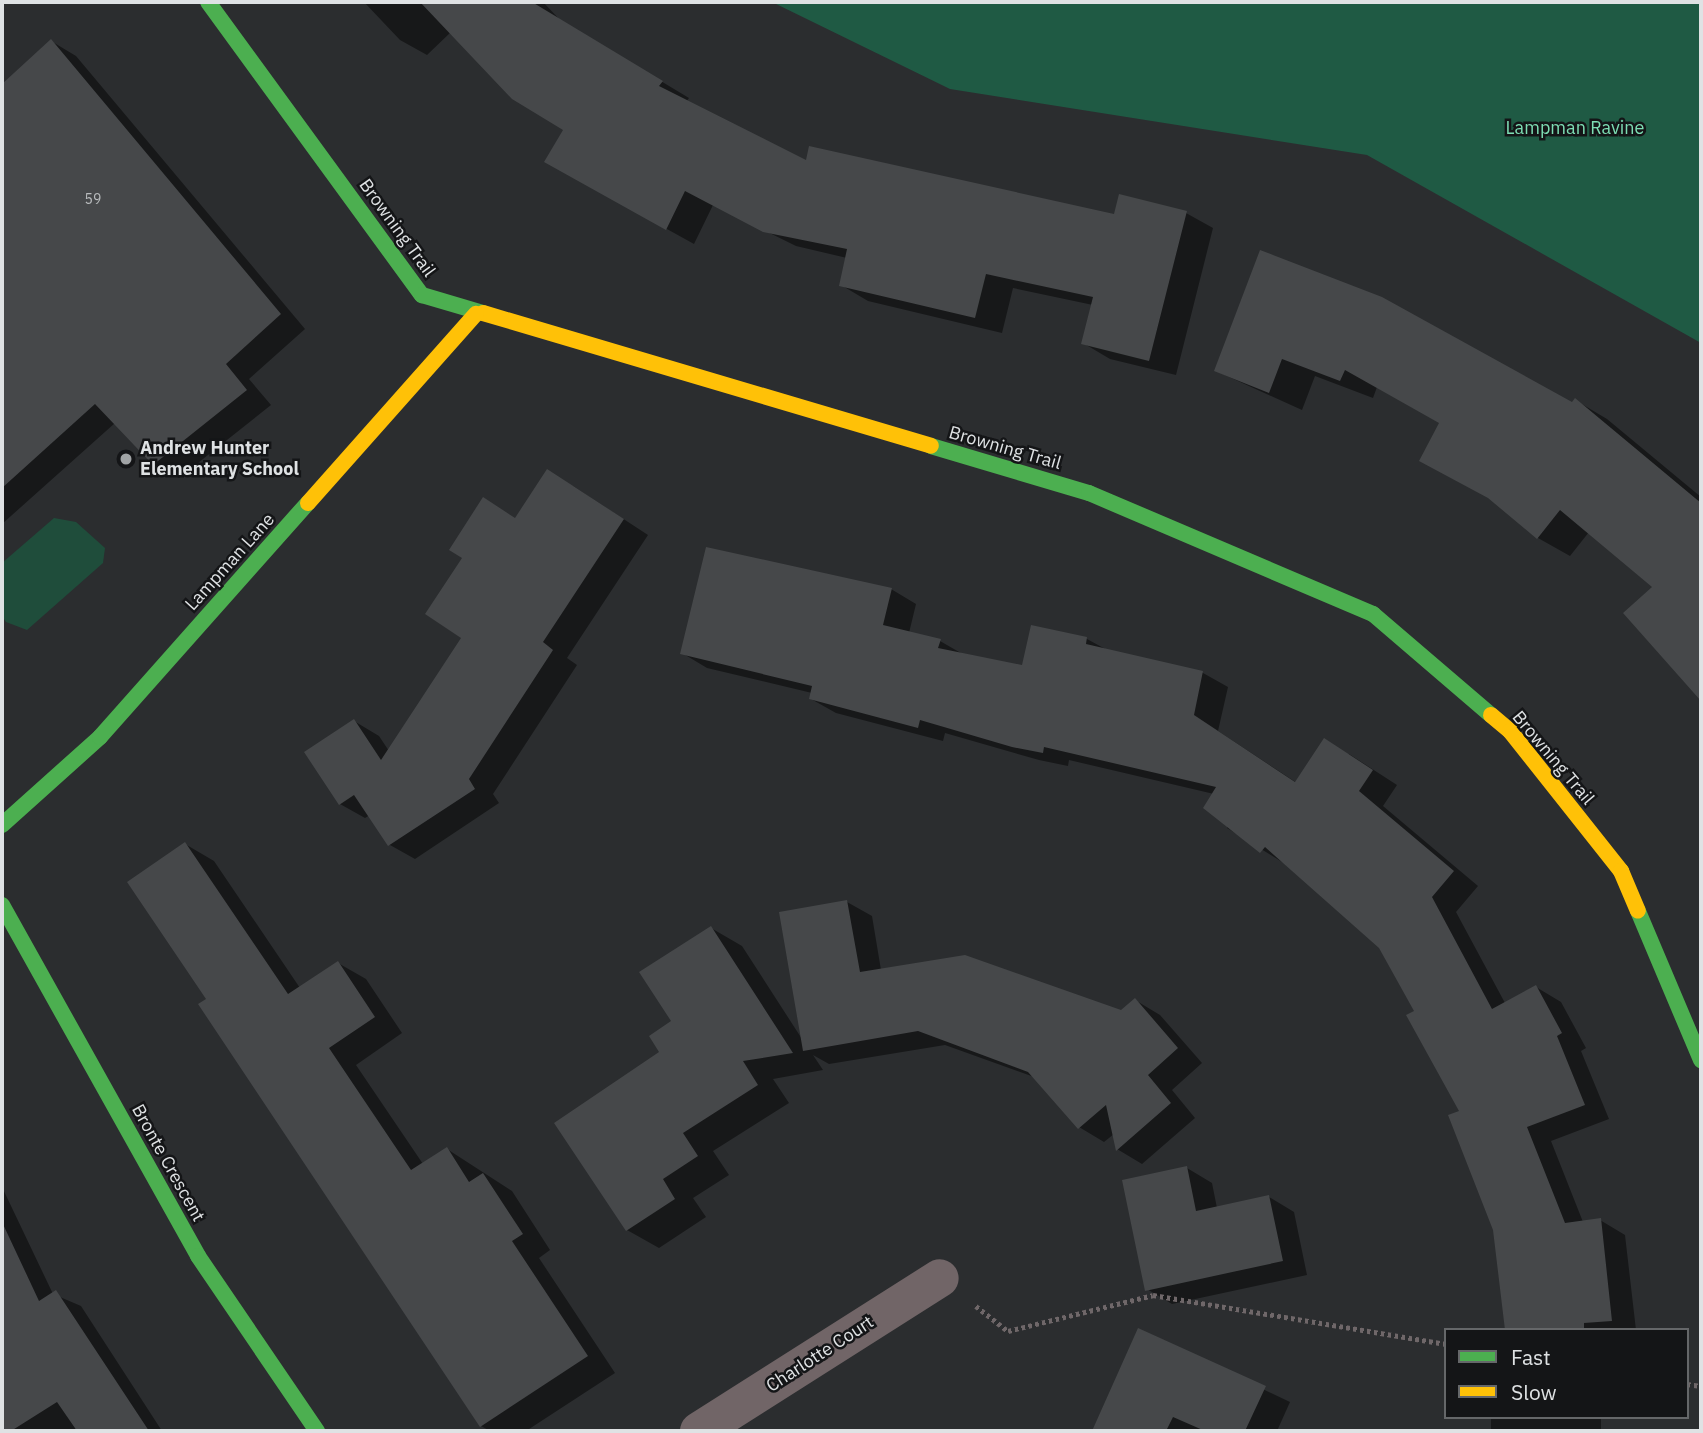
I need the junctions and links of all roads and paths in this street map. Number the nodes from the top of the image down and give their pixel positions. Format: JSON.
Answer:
{"nodes":[{"id":1,"x":208,"y":2,"type":"edge"},
{"id":2,"x":476,"y":314,"type":"junction"},
{"id":3,"x":2,"y":825,"type":"edge"},
{"id":4,"x":2,"y":905,"type":"edge"},
{"id":5,"x":1701,"y":1060,"type":"edge"},
{"id":6,"x":940,"y":1278,"type":"joint"},
{"id":7,"x":1444,"y":1344,"type":"edge"},
{"id":8,"x":317,"y":1431,"type":"edge"},
{"id":9,"x":699,"y":1431,"type":"edge"}],
"edges":[{"from":1,"to":2,"type":"street","name":"Browning Trail"},
{"from":2,"to":3,"type":"street","name":"Lampman Lane"},
{"from":2,"to":5,"type":"street","name":"Browning Trail"},
{"from":4,"to":8,"type":"street","name":"Bronte Crescent"},
{"from":6,"to":7,"type":"path"},
{"from":6,"to":9,"type":"street","name":"Charlotte Court"}]}
